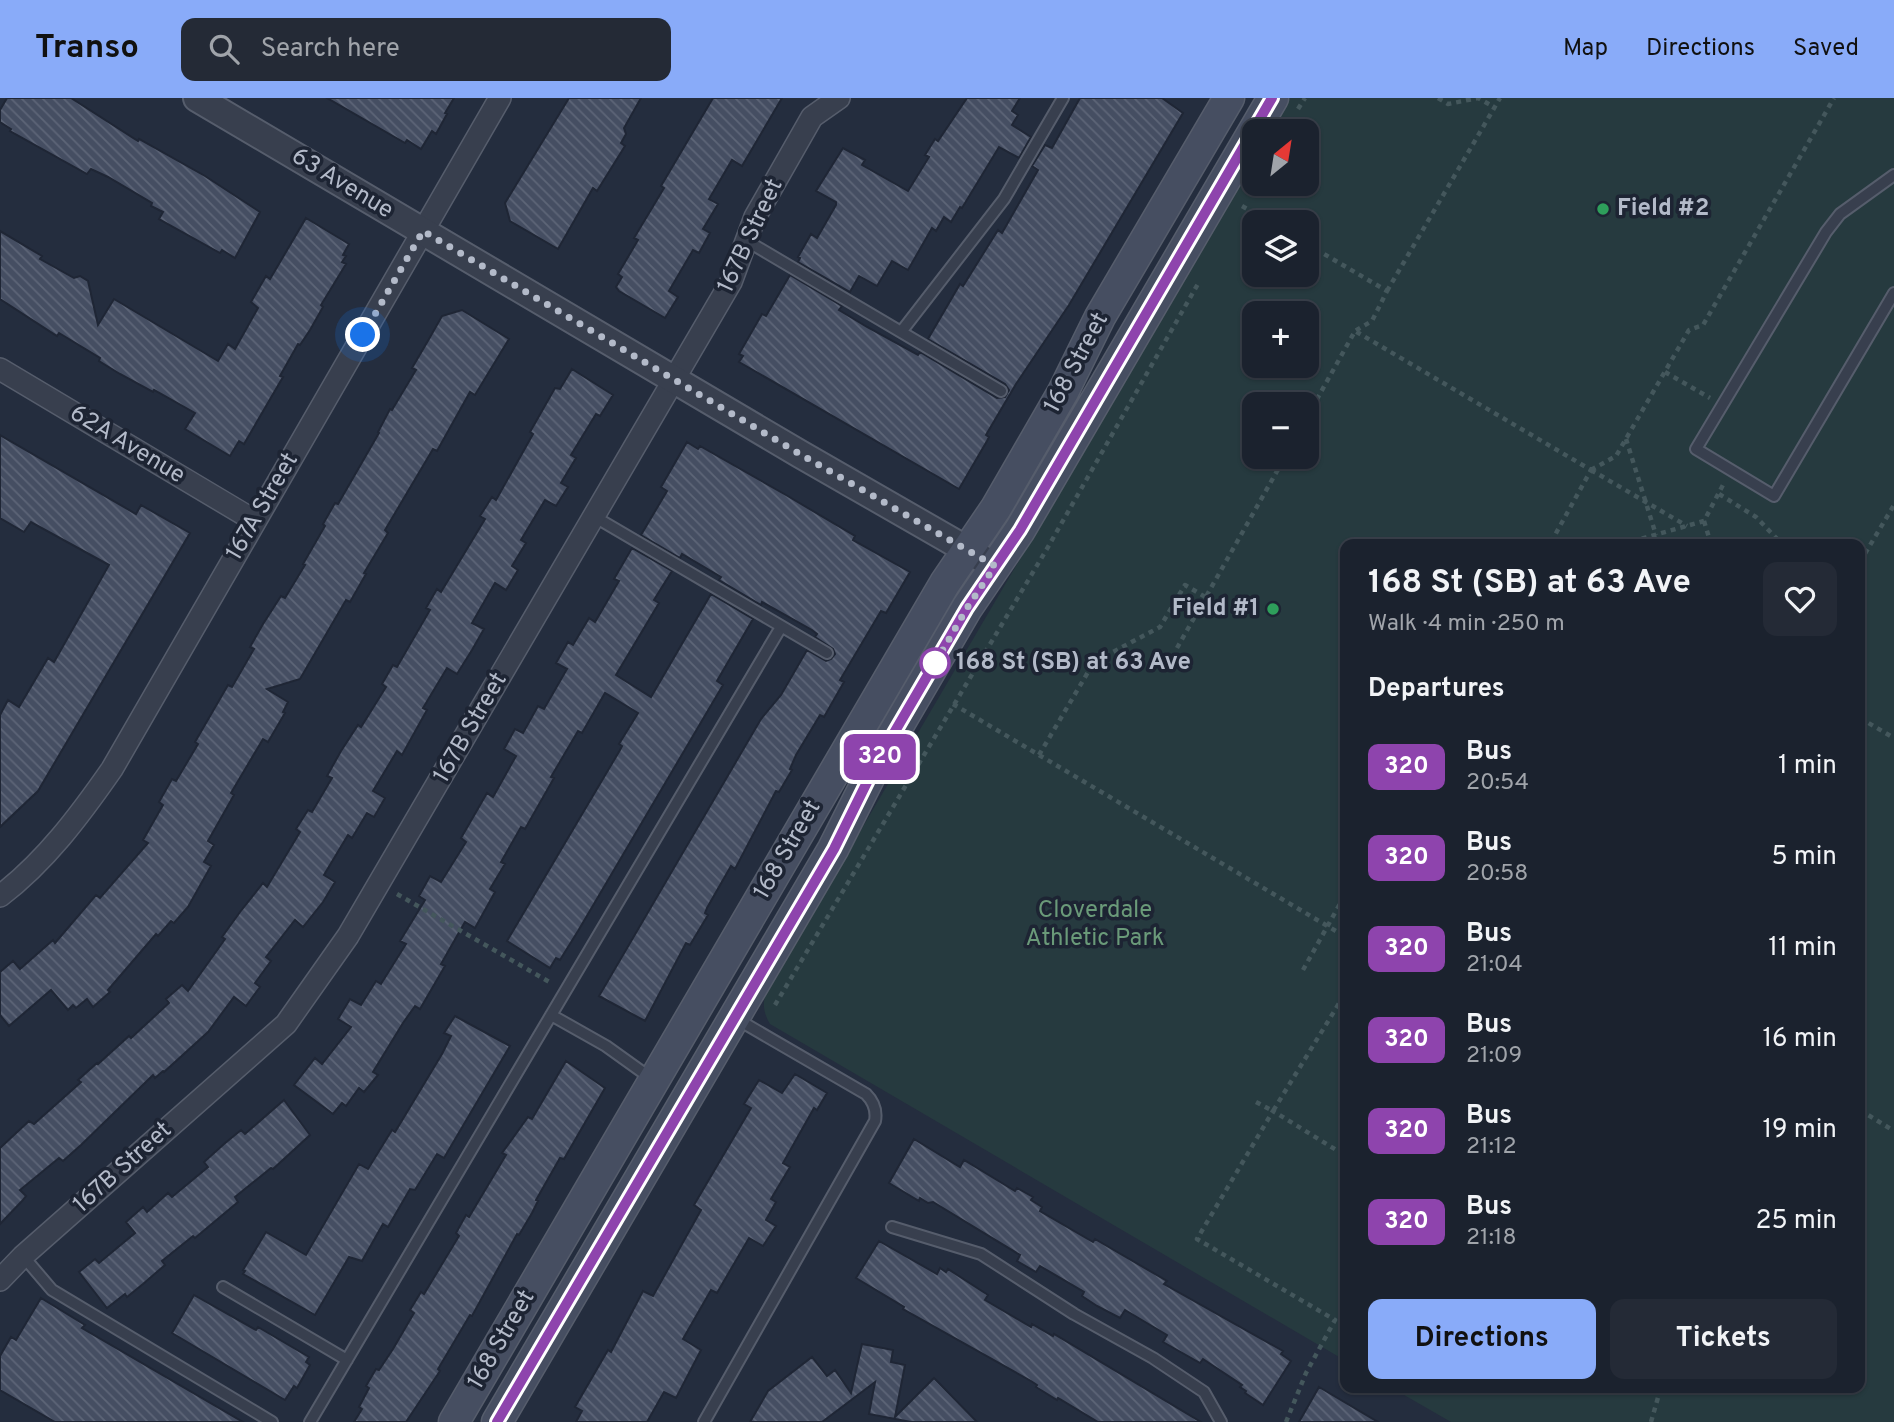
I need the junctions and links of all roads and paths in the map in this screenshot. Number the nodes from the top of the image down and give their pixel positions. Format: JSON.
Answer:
{"nodes":[{"id":1,"x":197,"y":98,"type":"edge"},
{"id":2,"x":499,"y":98,"type":"edge"},
{"id":3,"x":839,"y":98,"type":"edge"},
{"id":4,"x":1063,"y":98,"type":"edge"},
{"id":5,"x":1229,"y":98,"type":"edge"},
{"id":6,"x":1252,"y":98,"type":"edge"},
{"id":7,"x":1273,"y":98,"type":"edge"},
{"id":8,"x":1438,"y":98,"type":"edge"},
{"id":9,"x":1500,"y":98,"type":"edge"},
{"id":10,"x":1834,"y":98,"type":"edge"},
{"id":11,"x":1494,"y":107,"type":"junction"},
{"id":12,"x":1894,"y":175,"type":"edge"},
{"id":13,"x":1246,"y":200,"type":"dead end"},
{"id":14,"x":1242,"y":206,"type":"junction"},
{"id":15,"x":1249,"y":210,"type":"edge"},
{"id":16,"x":1236,"y":218,"type":"dead end"},
{"id":17,"x":423,"y":231,"type":"junction"},
{"id":18,"x":1192,"y":234,"type":"junction"},
{"id":19,"x":747,"y":241,"type":"junction"},
{"id":20,"x":1319,"y":251,"type":"edge"},
{"id":21,"x":1203,"y":275,"type":"dead end"},
{"id":22,"x":1387,"y":291,"type":"junction"},
{"id":23,"x":1894,"y":293,"type":"edge"},
{"id":24,"x":1355,"y":331,"type":"junction"},
{"id":25,"x":901,"y":332,"type":"junction"},
{"id":26,"x":0,"y":369,"type":"edge"},
{"id":27,"x":1665,"y":372,"type":"junction"},
{"id":28,"x":675,"y":380,"type":"junction"},
{"id":29,"x":1000,"y":391,"type":"dead end"},
{"id":30,"x":1319,"y":396,"type":"edge"},
{"id":31,"x":1722,"y":405,"type":"junction"},
{"id":32,"x":1626,"y":438,"type":"junction"},
{"id":33,"x":1278,"y":469,"type":"edge"},
{"id":34,"x":1591,"y":470,"type":"junction"},
{"id":35,"x":1731,"y":471,"type":"junction"},
{"id":36,"x":1719,"y":494,"type":"junction"},
{"id":37,"x":1646,"y":503,"type":"junction"},
{"id":38,"x":1894,"y":505,"type":"edge"},
{"id":39,"x":595,"y":517,"type":"junction"},
{"id":40,"x":255,"y":521,"type":"junction"},
{"id":41,"x":1704,"y":521,"type":"junction"},
{"id":42,"x":1688,"y":526,"type":"junction"},
{"id":43,"x":1656,"y":535,"type":"junction"},
{"id":44,"x":1553,"y":539,"type":"edge"},
{"id":45,"x":1641,"y":539,"type":"edge"},
{"id":46,"x":1709,"y":539,"type":"edge"},
{"id":47,"x":1777,"y":539,"type":"edge"},
{"id":48,"x":967,"y":550,"type":"junction"},
{"id":49,"x":1865,"y":554,"type":"edge"},
{"id":50,"x":995,"y":566,"type":"junction"},
{"id":51,"x":1207,"y":598,"type":"junction"},
{"id":52,"x":781,"y":627,"type":"junction"},
{"id":53,"x":1177,"y":648,"type":"dead end"},
{"id":54,"x":827,"y":653,"type":"dead end"},
{"id":55,"x":953,"y":704,"type":"junction"},
{"id":56,"x":1865,"y":721,"type":"edge"},
{"id":57,"x":1894,"y":738,"type":"edge"},
{"id":58,"x":1039,"y":755,"type":"junction"},
{"id":59,"x":393,"y":891,"type":"dead end"},
{"id":60,"x":0,"y":896,"type":"edge"},
{"id":61,"x":1340,"y":904,"type":"edge"},
{"id":62,"x":1328,"y":925,"type":"junction"},
{"id":63,"x":1340,"y":933,"type":"edge"},
{"id":64,"x":1303,"y":970,"type":"dead end"},
{"id":65,"x":551,"y":983,"type":"dead end"},
{"id":66,"x":1340,"y":1002,"type":"edge"},
{"id":67,"x":551,"y":1015,"type":"junction"},
{"id":68,"x":747,"y":1024,"type":"junction"},
{"id":69,"x":653,"y":1080,"type":"junction"},
{"id":70,"x":1256,"y":1102,"type":"dead end"},
{"id":71,"x":1273,"y":1111,"type":"junction"},
{"id":72,"x":1865,"y":1113,"type":"edge"},
{"id":73,"x":1894,"y":1131,"type":"edge"},
{"id":74,"x":1340,"y":1152,"type":"edge"},
{"id":75,"x":892,"y":1227,"type":"dead end"},
{"id":76,"x":23,"y":1256,"type":"junction"},
{"id":77,"x":0,"y":1280,"type":"edge"},
{"id":78,"x":223,"y":1287,"type":"dead end"},
{"id":79,"x":347,"y":1360,"type":"junction"},
{"id":80,"x":1660,"y":1393,"type":"edge"},
{"id":81,"x":460,"y":1416,"type":"edge"},
{"id":82,"x":272,"y":1422,"type":"edge"},
{"id":83,"x":310,"y":1422,"type":"edge"},
{"id":84,"x":497,"y":1422,"type":"edge"},
{"id":85,"x":704,"y":1422,"type":"edge"},
{"id":86,"x":1221,"y":1422,"type":"edge"},
{"id":87,"x":1286,"y":1422,"type":"edge"},
{"id":88,"x":1651,"y":1422,"type":"edge"}],
"edges":[{"from":1,"to":17,"type":"street","name":"63 Avenue"},
{"from":2,"to":17,"type":"street","name":"167A Street"},
{"from":3,"to":19,"type":"street","name":"167B Street"},
{"from":4,"to":25,"type":"lane"},
{"from":5,"to":48,"type":"main road","name":"168 Street"},
{"from":6,"to":18,"type":"main road"},
{"from":7,"to":18,"type":"main road","name":"168 Street"},
{"from":8,"to":11,"type":"path"},
{"from":9,"to":11,"type":"path"},
{"from":10,"to":27,"type":"path"},
{"from":11,"to":22,"type":"path"},
{"from":12,"to":31,"type":"lane"},
{"from":13,"to":14,"type":"path"},
{"from":14,"to":15,"type":"path"},
{"from":14,"to":16,"type":"path"},
{"from":17,"to":28,"type":"street","name":"63 Avenue"},
{"from":17,"to":40,"type":"street","name":"167A Street"},
{"from":18,"to":50,"type":"main road","name":"168 Street"},
{"from":19,"to":25,"type":"lane"},
{"from":19,"to":28,"type":"street","name":"167B Street"},
{"from":20,"to":22,"type":"path"},
{"from":21,"to":55,"type":"path"},
{"from":22,"to":24,"type":"path"},
{"from":23,"to":35,"type":"lane"},
{"from":24,"to":30,"type":"path"},
{"from":24,"to":34,"type":"path"},
{"from":25,"to":29,"type":"lane"},
{"from":26,"to":40,"type":"street","name":"62A Avenue"},
{"from":27,"to":31,"type":"path"},
{"from":27,"to":32,"type":"path"},
{"from":28,"to":39,"type":"street","name":"167B Street"},
{"from":28,"to":48,"type":"street","name":"63 Avenue"},
{"from":31,"to":35,"type":"lane"},
{"from":32,"to":34,"type":"path"},
{"from":32,"to":37,"type":"path"},
{"from":33,"to":51,"type":"path"},
{"from":34,"to":37,"type":"path"},
{"from":34,"to":44,"type":"path"},
{"from":35,"to":36,"type":"path"},
{"from":36,"to":41,"type":"path"},
{"from":36,"to":47,"type":"path"},
{"from":37,"to":42,"type":"path"},
{"from":37,"to":43,"type":"path"},
{"from":38,"to":49,"type":"path"},
{"from":39,"to":52,"type":"lane"},
{"from":39,"to":76,"type":"street","name":"167B Street"},
{"from":40,"to":60,"type":"street","name":"167A Street"},
{"from":41,"to":42,"type":"path"},
{"from":41,"to":46,"type":"path"},
{"from":42,"to":43,"type":"path"},
{"from":43,"to":45,"type":"path"},
{"from":48,"to":50,"type":"street","name":"63 Avenue"},
{"from":48,"to":69,"type":"main road","name":"168 Street"},
{"from":50,"to":68,"type":"main road","name":"168 Street"},
{"from":51,"to":53,"type":"path"},
{"from":51,"to":58,"type":"path"},
{"from":52,"to":54,"type":"lane"},
{"from":52,"to":67,"type":"lane"},
{"from":55,"to":58,"type":"path"},
{"from":55,"to":68,"type":"path"},
{"from":56,"to":57,"type":"path"},
{"from":58,"to":62,"type":"path"},
{"from":59,"to":65,"type":"path"},
{"from":61,"to":62,"type":"path"},
{"from":62,"to":63,"type":"path"},
{"from":62,"to":64,"type":"path"},
{"from":66,"to":71,"type":"path"},
{"from":67,"to":69,"type":"lane"},
{"from":67,"to":79,"type":"lane"},
{"from":68,"to":84,"type":"main road","name":"168 Street"},
{"from":68,"to":85,"type":"lane"},
{"from":69,"to":81,"type":"main road","name":"168 Street"},
{"from":70,"to":71,"type":"path"},
{"from":71,"to":74,"type":"path"},
{"from":71,"to":87,"type":"path"},
{"from":72,"to":73,"type":"path"},
{"from":75,"to":86,"type":"lane"},
{"from":76,"to":77,"type":"street","name":"167B Street"},
{"from":76,"to":82,"type":"lane"},
{"from":78,"to":79,"type":"lane"},
{"from":79,"to":83,"type":"lane"},
{"from":80,"to":88,"type":"path"}]}
